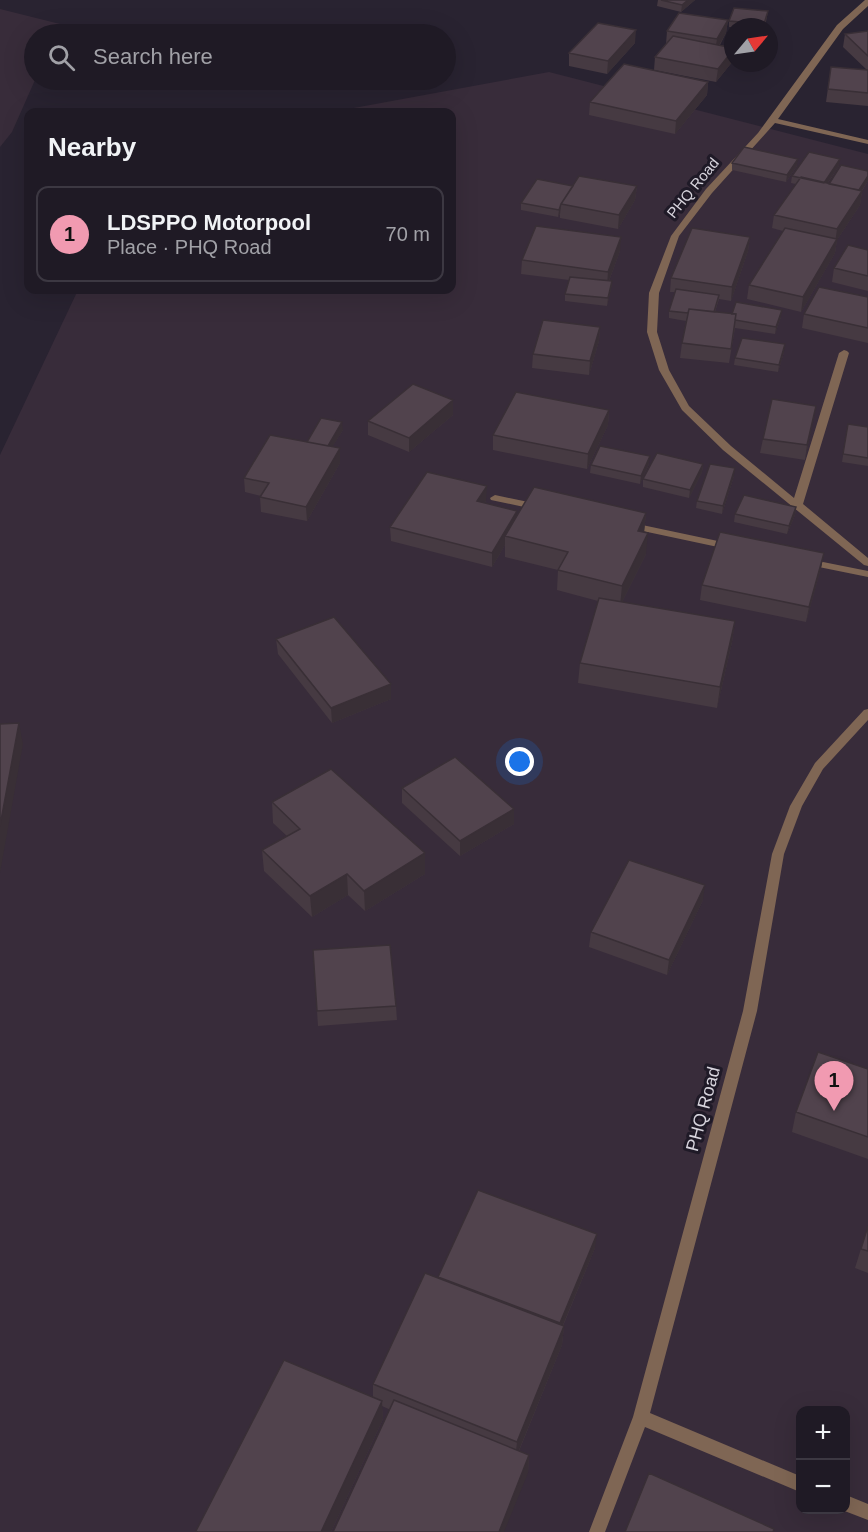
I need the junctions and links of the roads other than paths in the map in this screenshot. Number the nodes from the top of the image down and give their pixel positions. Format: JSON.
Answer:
{"nodes":[{"id":1,"x":868,"y":2,"type":"edge"},
{"id":2,"x":773,"y":120,"type":"junction"},
{"id":3,"x":868,"y":142,"type":"edge"},
{"id":4,"x":844,"y":353,"type":"dead end"},
{"id":5,"x":495,"y":498,"type":"dead end"},
{"id":6,"x":797,"y":506,"type":"junction"},
{"id":7,"x":553,"y":510,"type":"edge"},
{"id":8,"x":612,"y":522,"type":"edge"},
{"id":9,"x":740,"y":548,"type":"edge"},
{"id":10,"x":798,"y":560,"type":"edge"},
{"id":11,"x":868,"y":563,"type":"edge"},
{"id":12,"x":868,"y":574,"type":"edge"},
{"id":13,"x":868,"y":713,"type":"edge"},
{"id":14,"x":641,"y":1417,"type":"junction"},
{"id":15,"x":796,"y":1482,"type":"edge"},
{"id":16,"x":850,"y":1505,"type":"edge"},
{"id":17,"x":868,"y":1512,"type":"edge"},
{"id":18,"x":597,"y":1532,"type":"edge"}],
"edges":[{"from":1,"to":2,"type":"street","name":"PHQ Road"},
{"from":2,"to":3,"type":"street"},
{"from":2,"to":6,"type":"street","name":"PHQ Road"},
{"from":4,"to":6,"type":"street"},
{"from":5,"to":7,"type":"street"},
{"from":6,"to":11,"type":"street","name":"PHQ Road"},
{"from":8,"to":9,"type":"street"},
{"from":10,"to":12,"type":"street"},
{"from":13,"to":14,"type":"street","name":"PHQ Road"},
{"from":14,"to":15,"type":"street"},
{"from":14,"to":18,"type":"street","name":"PHQ Road"},
{"from":16,"to":17,"type":"street"}]}
